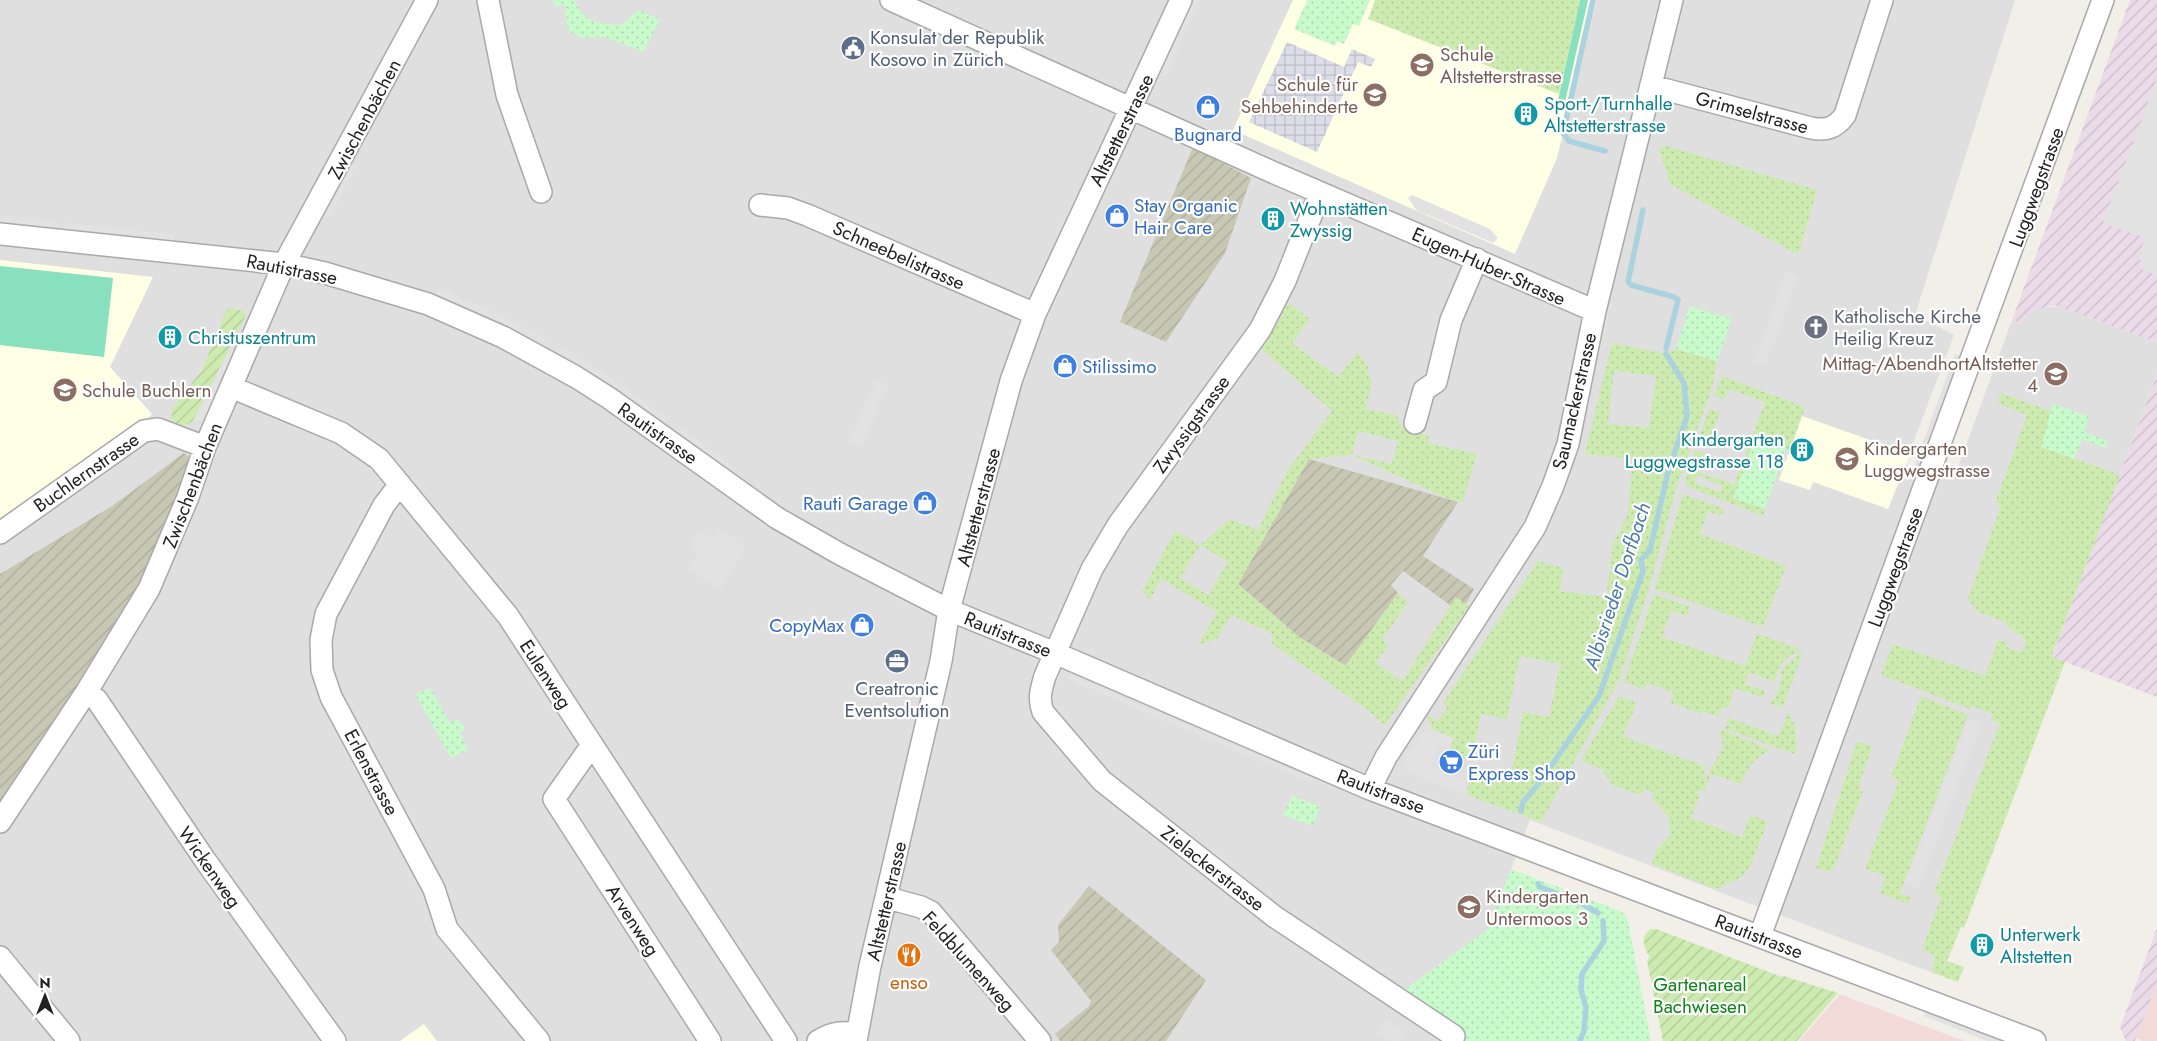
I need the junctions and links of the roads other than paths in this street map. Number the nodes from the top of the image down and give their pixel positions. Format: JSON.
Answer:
{"nodes":[{"id":1,"x":427,"y":0,"type":"edge"},
{"id":2,"x":488,"y":0,"type":"edge"},
{"id":3,"x":891,"y":0,"type":"edge"},
{"id":4,"x":1181,"y":0,"type":"edge"},
{"id":5,"x":1672,"y":0,"type":"edge"},
{"id":6,"x":1882,"y":0,"type":"edge"},
{"id":7,"x":2103,"y":0,"type":"edge"},
{"id":8,"x":1652,"y":86,"type":"junction"},
{"id":9,"x":1131,"y":108,"type":"junction"},
{"id":10,"x":541,"y":192,"type":"dead end"},
{"id":11,"x":1320,"y":193,"type":"junction"},
{"id":12,"x":760,"y":205,"type":"dead end"},
{"id":13,"x":0,"y":234,"type":"edge"},
{"id":14,"x":1477,"y":260,"type":"junction"},
{"id":15,"x":284,"y":264,"type":"junction"},
{"id":16,"x":1595,"y":311,"type":"junction"},
{"id":17,"x":1035,"y":314,"type":"junction"},
{"id":18,"x":231,"y":387,"type":"junction"},
{"id":19,"x":1415,"y":423,"type":"dead end"},
{"id":20,"x":205,"y":447,"type":"junction"},
{"id":21,"x":400,"y":484,"type":"junction"},
{"id":22,"x":0,"y":533,"type":"edge"},
{"id":23,"x":950,"y":610,"type":"junction"},
{"id":24,"x":1055,"y":653,"type":"junction"},
{"id":25,"x":87,"y":691,"type":"junction"},
{"id":26,"x":592,"y":745,"type":"junction"},
{"id":27,"x":1370,"y":789,"type":"junction"},
{"id":28,"x":0,"y":822,"type":"edge"},
{"id":29,"x":888,"y":898,"type":"junction"},
{"id":30,"x":1760,"y":936,"type":"junction"},
{"id":31,"x":0,"y":957,"type":"edge"},
{"id":32,"x":1454,"y":1036,"type":"dead end"},
{"id":33,"x":857,"y":1038,"type":"edge"},
{"id":34,"x":69,"y":1041,"type":"edge"},
{"id":35,"x":335,"y":1041,"type":"edge"},
{"id":36,"x":539,"y":1041,"type":"edge"},
{"id":37,"x":710,"y":1041,"type":"edge"},
{"id":38,"x":786,"y":1041,"type":"edge"},
{"id":39,"x":818,"y":1041,"type":"edge"},
{"id":40,"x":1040,"y":1041,"type":"edge"},
{"id":41,"x":2035,"y":1041,"type":"edge"}],
"edges":[{"from":1,"to":15,"type":"street","name":"Zwischenbächen"},
{"from":2,"to":10,"type":"street"},
{"from":3,"to":9,"type":"street","name":"Eugen-Huber-Strasse"},
{"from":4,"to":9,"type":"street","name":"Altstetterstrasse"},
{"from":5,"to":8,"type":"street","name":"Saumackerstrasse"},
{"from":6,"to":8,"type":"street","name":"Grimselstrasse"},
{"from":7,"to":30,"type":"street","name":"Luggwegstrasse"},
{"from":8,"to":16,"type":"street","name":"Saumackerstrasse"},
{"from":9,"to":11,"type":"street","name":"Eugen-Huber-Strasse"},
{"from":9,"to":17,"type":"street","name":"Altstetterstrasse"},
{"from":11,"to":14,"type":"street","name":"Eugen-Huber-Strasse"},
{"from":11,"to":24,"type":"street","name":"Zwyssigstrasse"},
{"from":12,"to":17,"type":"street","name":"Schneebelistrasse"},
{"from":13,"to":15,"type":"street","name":"Rautistrasse"},
{"from":14,"to":16,"type":"street","name":"Eugen-Huber-Strasse"},
{"from":14,"to":19,"type":"street"},
{"from":15,"to":18,"type":"street","name":"Zwischenbächen"},
{"from":15,"to":23,"type":"street","name":"Rautistrasse"},
{"from":16,"to":27,"type":"street","name":"Saumackerstrasse"},
{"from":17,"to":23,"type":"street","name":"Altstetterstrasse"},
{"from":18,"to":20,"type":"street","name":"Zwischenbächen"},
{"from":18,"to":21,"type":"street","name":"Eulenweg"},
{"from":20,"to":22,"type":"street","name":"Buchlernstrasse"},
{"from":20,"to":25,"type":"street","name":"Zwischenbächen"},
{"from":21,"to":26,"type":"street","name":"Eulenweg"},
{"from":21,"to":36,"type":"street","name":"Erlenstrasse"},
{"from":23,"to":24,"type":"street","name":"Rautistrasse"},
{"from":23,"to":29,"type":"street","name":"Altstetterstrasse"},
{"from":24,"to":27,"type":"street","name":"Rautistrasse"},
{"from":24,"to":32,"type":"street","name":"Zielackerstrasse"},
{"from":25,"to":28,"type":"street","name":"Zwischenbächen"},
{"from":25,"to":35,"type":"street","name":"Wickenweg"},
{"from":26,"to":37,"type":"street","name":"Arvenweg"},
{"from":26,"to":38,"type":"street","name":"Eulenweg"},
{"from":27,"to":30,"type":"street","name":"Rautistrasse"},
{"from":29,"to":33,"type":"street","name":"Altstetterstrasse"},
{"from":29,"to":40,"type":"street","name":"Feldblumenweg"},
{"from":30,"to":41,"type":"street","name":"Rautistrasse"},
{"from":31,"to":34,"type":"street"},
{"from":33,"to":39,"type":"street"}]}
